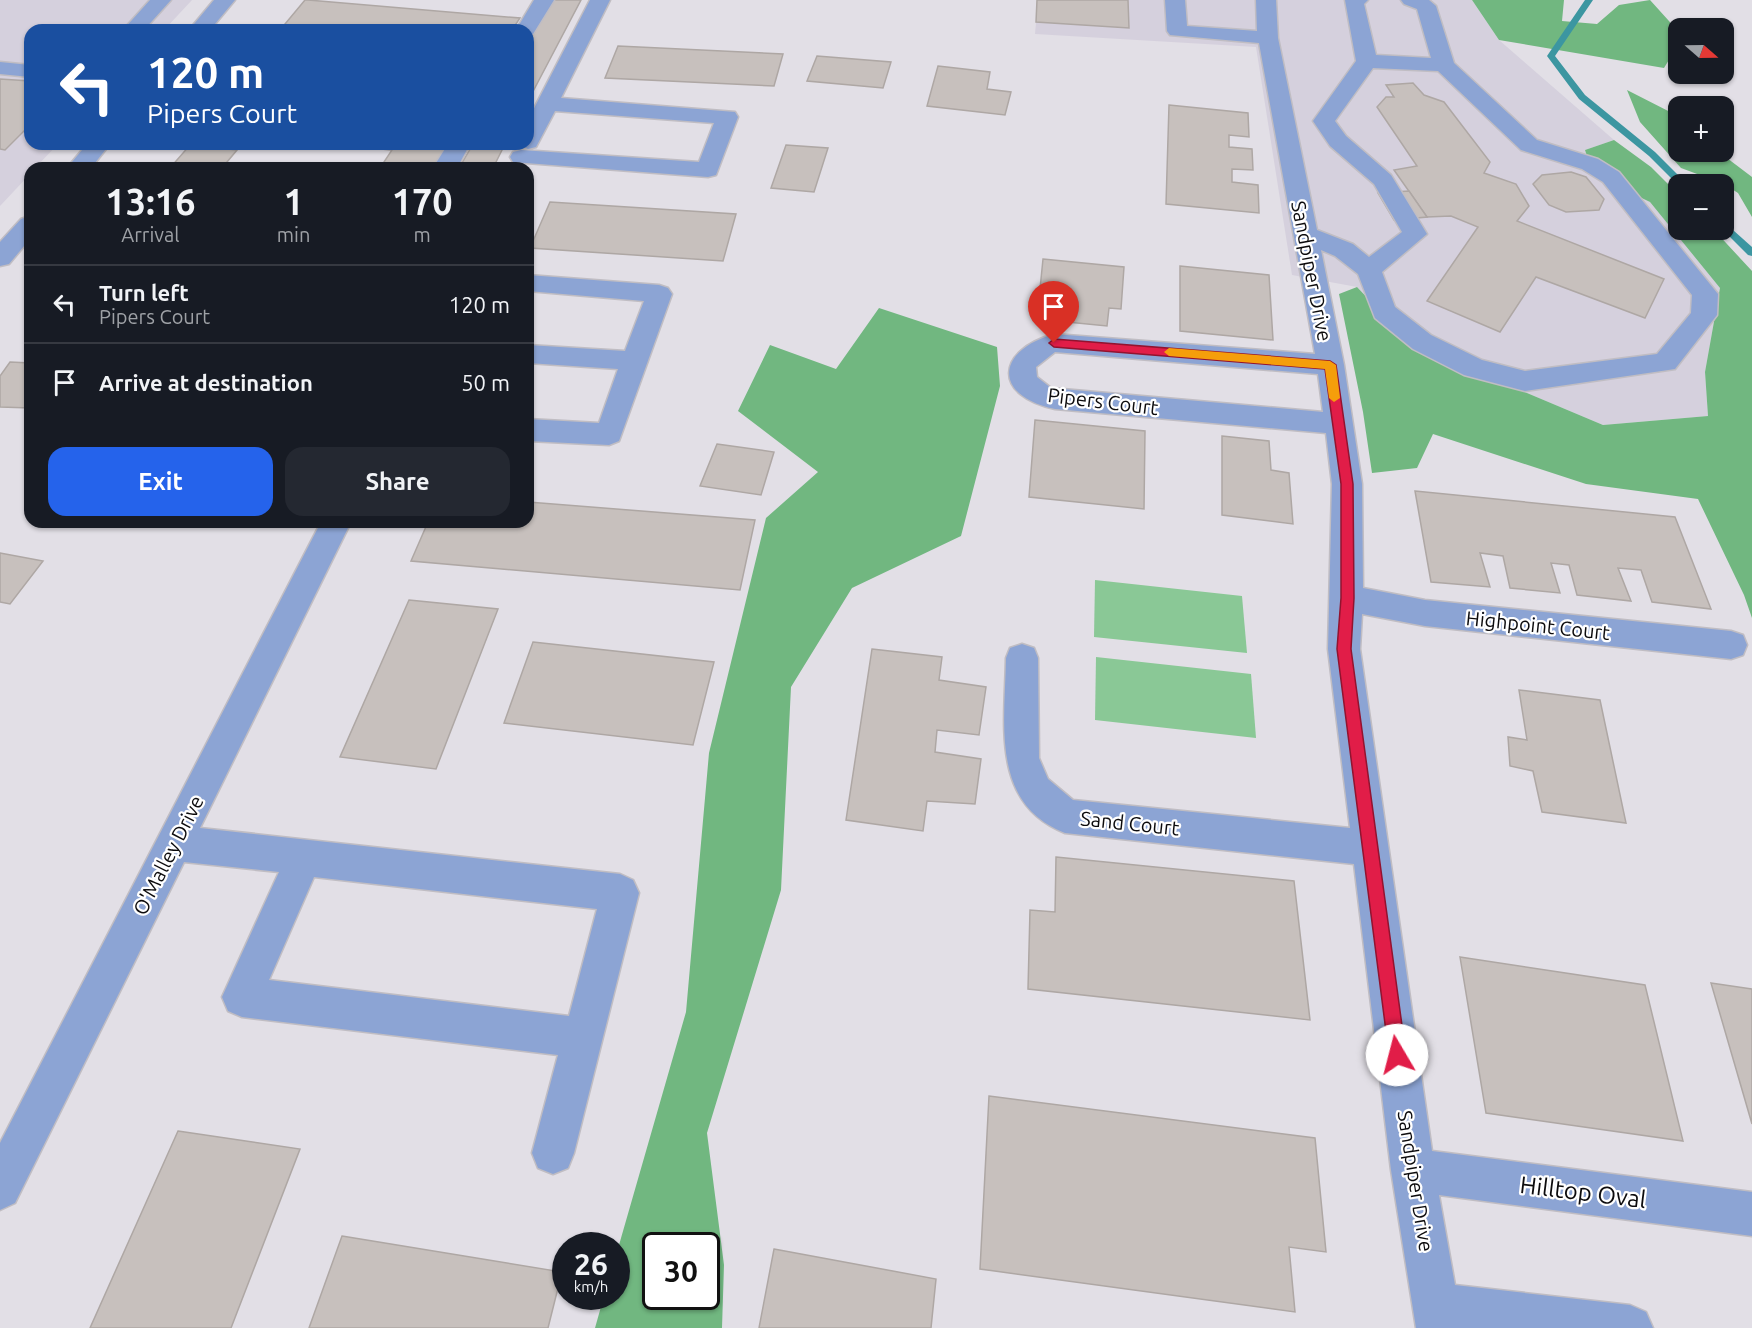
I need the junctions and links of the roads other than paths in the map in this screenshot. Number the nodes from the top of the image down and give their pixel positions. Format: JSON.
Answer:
{"nodes":[{"id":1,"x":161,"y":0,"type":"edge"},
{"id":2,"x":225,"y":0,"type":"edge"},
{"id":3,"x":544,"y":0,"type":"edge"},
{"id":4,"x":600,"y":0,"type":"edge"},
{"id":5,"x":1175,"y":0,"type":"edge"},
{"id":6,"x":1266,"y":0,"type":"edge"},
{"id":7,"x":1358,"y":0,"type":"edge"},
{"id":8,"x":1411,"y":0,"type":"edge"},
{"id":9,"x":139,"y":24,"type":"edge"},
{"id":10,"x":204,"y":24,"type":"edge"},
{"id":11,"x":530,"y":24,"type":"edge"},
{"id":12,"x":1268,"y":38,"type":"junction"},
{"id":13,"x":1367,"y":61,"type":"junction"},
{"id":14,"x":1444,"y":65,"type":"junction"},
{"id":15,"x":0,"y":68,"type":"edge"},
{"id":16,"x":24,"y":70,"type":"edge"},
{"id":17,"x":548,"y":104,"type":"junction"},
{"id":18,"x":534,"y":131,"type":"edge"},
{"id":19,"x":94,"y":150,"type":"edge"},
{"id":20,"x":523,"y":153,"type":"edge"},
{"id":21,"x":84,"y":162,"type":"edge"},
{"id":22,"x":24,"y":233,"type":"edge"},
{"id":23,"x":1304,"y":234,"type":"junction"},
{"id":24,"x":0,"y":258,"type":"edge"},
{"id":25,"x":1369,"y":270,"type":"junction"},
{"id":26,"x":534,"y":284,"type":"edge"},
{"id":27,"x":534,"y":354,"type":"edge"},
{"id":28,"x":634,"y":361,"type":"junction"},
{"id":29,"x":1330,"y":365,"type":"junction"},
{"id":30,"x":1338,"y":424,"type":"junction"},
{"id":31,"x":534,"y":430,"type":"edge"},
{"id":32,"x":333,"y":528,"type":"edge"},
{"id":33,"x":1347,"y":598,"type":"junction"},
{"id":34,"x":1731,"y":645,"type":"dead end"},
{"id":35,"x":1023,"y":658,"type":"dead end"},
{"id":36,"x":174,"y":843,"type":"junction"},
{"id":37,"x":1369,"y":848,"type":"junction"},
{"id":38,"x":304,"y":858,"type":"junction"},
{"id":39,"x":583,"y":1038,"type":"junction"},
{"id":40,"x":553,"y":1153,"type":"dead end"},
{"id":41,"x":1413,"y":1170,"type":"junction"},
{"id":42,"x":0,"y":1188,"type":"edge"},
{"id":43,"x":1752,"y":1214,"type":"edge"},
{"id":44,"x":1438,"y":1317,"type":"edge"},
{"id":45,"x":1630,"y":1328,"type":"edge"}],
"edges":[{"from":1,"to":9,"type":"street"},
{"from":2,"to":10,"type":"street"},
{"from":3,"to":11,"type":"street"},
{"from":4,"to":17,"type":"street"},
{"from":5,"to":12,"type":"street"},
{"from":6,"to":12,"type":"street","name":"Sandpiper Drive"},
{"from":7,"to":13,"type":"street"},
{"from":8,"to":14,"type":"street"},
{"from":12,"to":23,"type":"street","name":"Sandpiper Drive"},
{"from":13,"to":14,"type":"street"},
{"from":13,"to":25,"type":"street"},
{"from":14,"to":25,"type":"street"},
{"from":15,"to":16,"type":"street"},
{"from":17,"to":18,"type":"street"},
{"from":17,"to":20,"type":"street"},
{"from":19,"to":21,"type":"street"},
{"from":22,"to":24,"type":"street"},
{"from":23,"to":25,"type":"street"},
{"from":23,"to":29,"type":"street","name":"Sandpiper Drive"},
{"from":26,"to":28,"type":"street"},
{"from":27,"to":28,"type":"street"},
{"from":28,"to":31,"type":"street"},
{"from":29,"to":30,"type":"street","name":"Sandpiper Drive"},
{"from":29,"to":30,"type":"street","name":"Pipers Court"},
{"from":30,"to":33,"type":"street","name":"Sandpiper Drive"},
{"from":32,"to":36,"type":"street","name":"O'Malley Drive"},
{"from":33,"to":34,"type":"street","name":"Highpoint Court"},
{"from":33,"to":37,"type":"street","name":"Sandpiper Drive"},
{"from":35,"to":37,"type":"street","name":"Sand Court"},
{"from":36,"to":38,"type":"street"},
{"from":36,"to":42,"type":"street","name":"O'Malley Drive"},
{"from":37,"to":41,"type":"street","name":"Sandpiper Drive"},
{"from":38,"to":39,"type":"street"},
{"from":38,"to":39,"type":"street"},
{"from":39,"to":40,"type":"street"},
{"from":41,"to":43,"type":"street","name":"Hilltop Oval"},
{"from":41,"to":44,"type":"street","name":"Sandpiper Drive"},
{"from":44,"to":45,"type":"street"}]}
